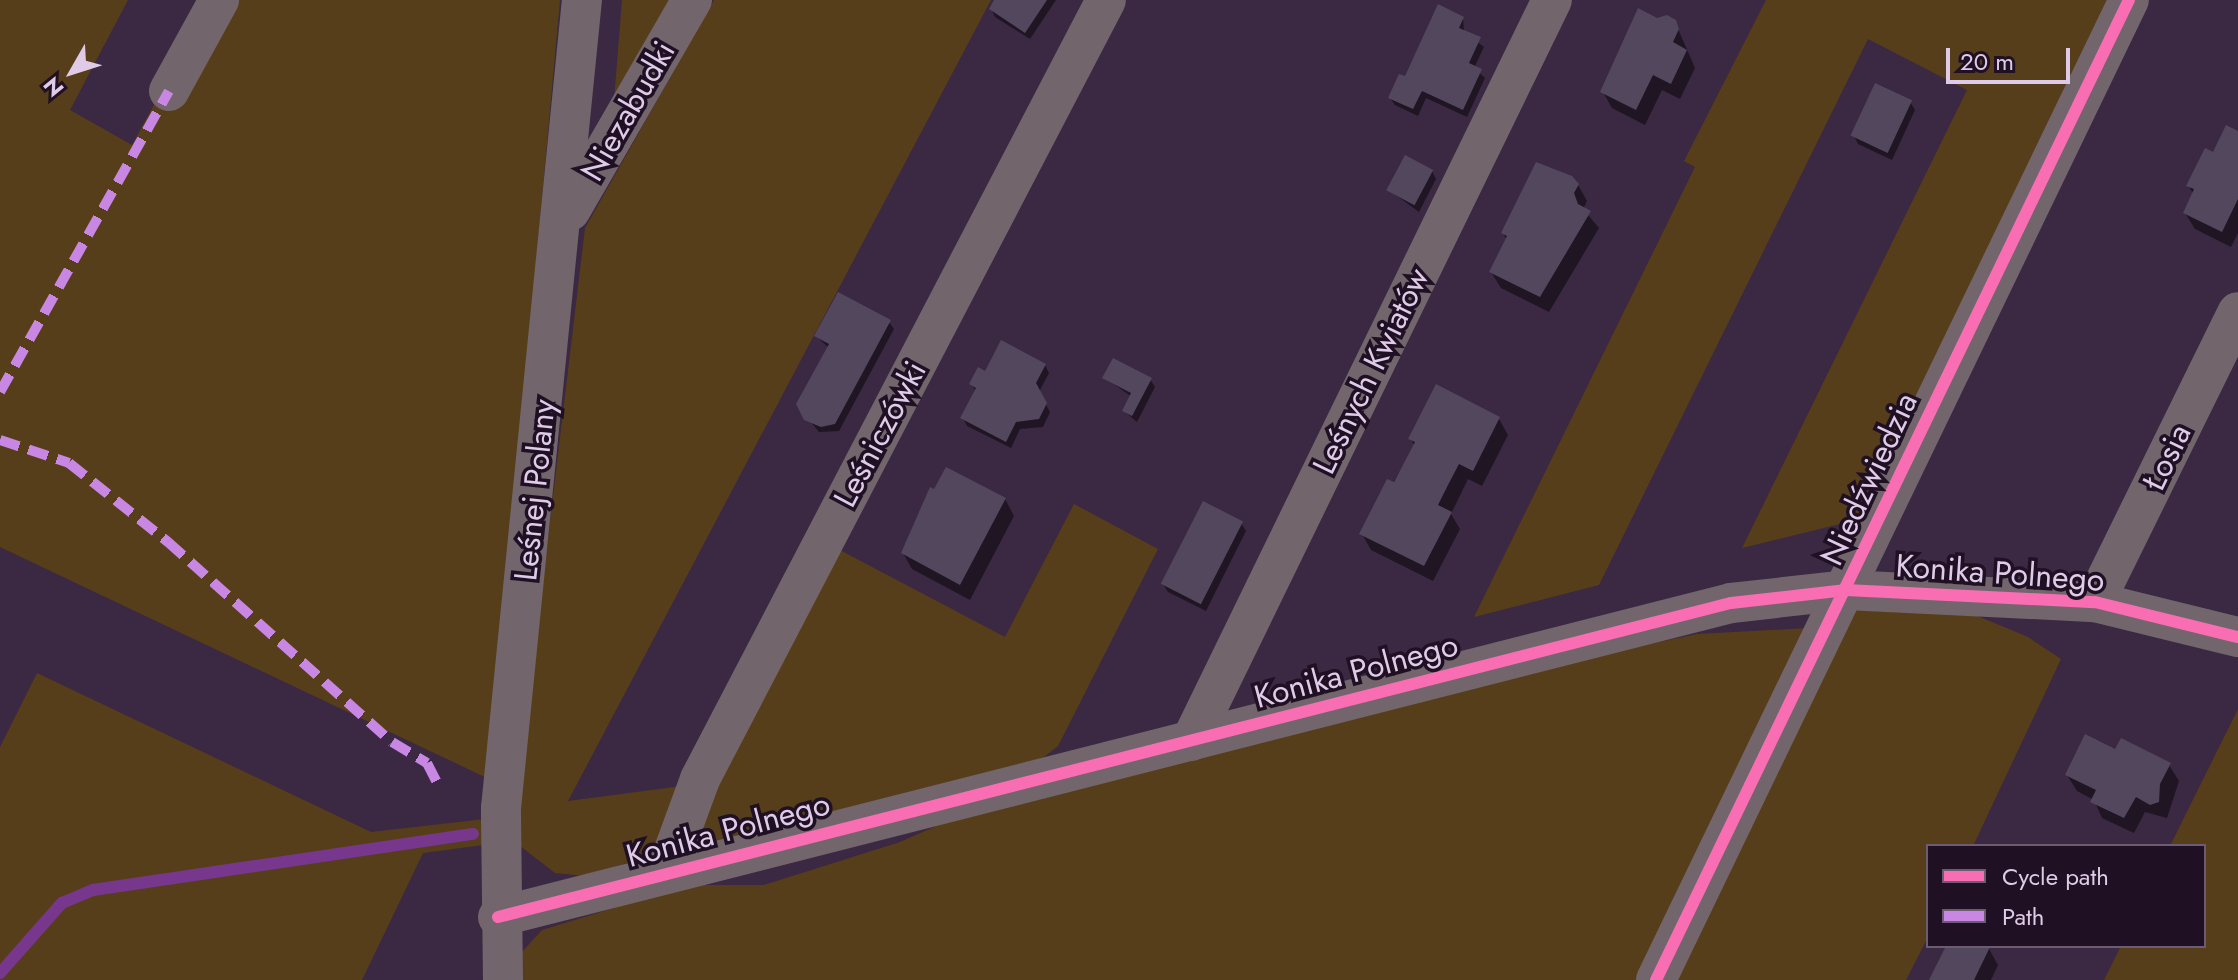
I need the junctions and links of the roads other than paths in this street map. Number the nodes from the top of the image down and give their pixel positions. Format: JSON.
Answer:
{"nodes":[{"id":1,"x":219,"y":0,"type":"edge"},
{"id":2,"x":582,"y":0,"type":"edge"},
{"id":3,"x":692,"y":0,"type":"edge"},
{"id":4,"x":1106,"y":0,"type":"edge"},
{"id":5,"x":1552,"y":0,"type":"edge"},
{"id":6,"x":2129,"y":0,"type":"edge"},
{"id":7,"x":169,"y":91,"type":"dead end"},
{"id":8,"x":564,"y":222,"type":"junction"},
{"id":9,"x":2238,"y":312,"type":"edge"},
{"id":10,"x":1846,"y":590,"type":"junction"},
{"id":11,"x":2095,"y":602,"type":"junction"},
{"id":12,"x":2238,"y":637,"type":"edge"},
{"id":13,"x":1191,"y":741,"type":"junction"},
{"id":14,"x":666,"y":872,"type":"junction"},
{"id":15,"x":498,"y":917,"type":"junction"},
{"id":16,"x":503,"y":980,"type":"edge"},
{"id":17,"x":1656,"y":980,"type":"edge"}],
"edges":[{"from":1,"to":7,"type":"street"},
{"from":2,"to":8,"type":"street","name":"Leśnej Polany"},
{"from":3,"to":8,"type":"street","name":"Niezabudki"},
{"from":4,"to":14,"type":"street","name":"Leśniczówki"},
{"from":5,"to":13,"type":"street","name":"Leśnych Kwiatów"},
{"from":6,"to":10,"type":"street","name":"Niedźwiedzia"},
{"from":8,"to":15,"type":"street","name":"Leśnej Polany"},
{"from":9,"to":11,"type":"street","name":"Łosia"},
{"from":10,"to":11,"type":"street","name":"Konika Polnego"},
{"from":10,"to":13,"type":"street","name":"Konika Polnego"},
{"from":10,"to":17,"type":"street","name":"Niedźwiedzia"},
{"from":11,"to":12,"type":"street","name":"Konika Polnego"},
{"from":13,"to":14,"type":"street","name":"Konika Polnego"},
{"from":14,"to":15,"type":"street","name":"Konika Polnego"},
{"from":15,"to":16,"type":"street","name":"Leśnej Polany"}]}
